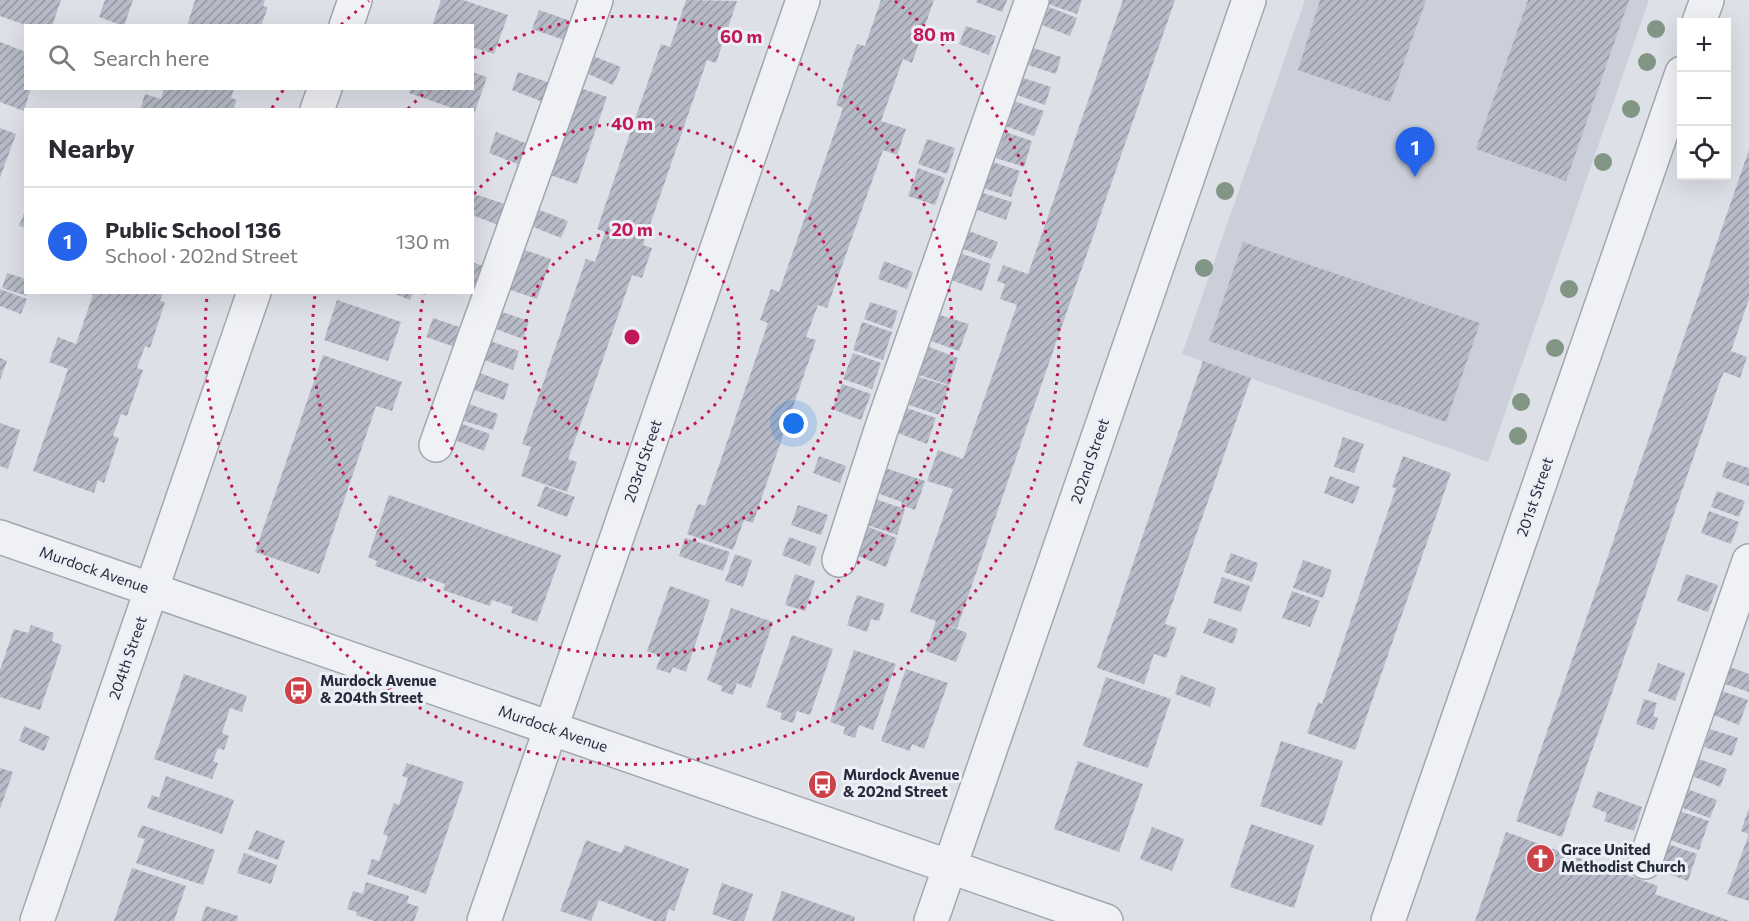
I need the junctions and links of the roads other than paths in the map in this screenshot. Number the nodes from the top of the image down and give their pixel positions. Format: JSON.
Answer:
{"nodes":[{"id":1,"x":355,"y":0,"type":"edge"},
{"id":2,"x":596,"y":0,"type":"edge"},
{"id":3,"x":802,"y":0,"type":"edge"},
{"id":4,"x":1032,"y":0,"type":"edge"},
{"id":5,"x":1249,"y":0,"type":"edge"},
{"id":6,"x":1707,"y":0,"type":"edge"},
{"id":7,"x":1700,"y":18,"type":"edge"},
{"id":8,"x":347,"y":24,"type":"edge"},
{"id":9,"x":1677,"y":88,"type":"edge"},
{"id":10,"x":324,"y":90,"type":"edge"},
{"id":11,"x":318,"y":108,"type":"edge"},
{"id":12,"x":253,"y":294,"type":"edge"},
{"id":13,"x":436,"y":445,"type":"dead end"},
{"id":14,"x":0,"y":537,"type":"edge"},
{"id":15,"x":839,"y":560,"type":"dead end"},
{"id":16,"x":1749,"y":561,"type":"edge"},
{"id":17,"x":152,"y":590,"type":"junction"},
{"id":18,"x":551,"y":728,"type":"junction"},
{"id":19,"x":1645,"y":862,"type":"dead end"},
{"id":20,"x":950,"y":866,"type":"junction"},
{"id":21,"x":37,"y":921,"type":"edge"},
{"id":22,"x":484,"y":921,"type":"edge"},
{"id":23,"x":931,"y":921,"type":"edge"},
{"id":24,"x":1106,"y":921,"type":"edge"},
{"id":25,"x":1388,"y":921,"type":"edge"}],
"edges":[{"from":1,"to":8,"type":"street"},
{"from":2,"to":13,"type":"street"},
{"from":3,"to":18,"type":"street","name":"203rd Street"},
{"from":4,"to":15,"type":"street"},
{"from":5,"to":20,"type":"street","name":"202nd Street"},
{"from":6,"to":7,"type":"street"},
{"from":9,"to":25,"type":"street","name":"201st Street"},
{"from":10,"to":11,"type":"street"},
{"from":12,"to":17,"type":"street","name":"204th Street"},
{"from":14,"to":17,"type":"street","name":"Murdock Avenue"},
{"from":16,"to":19,"type":"street"},
{"from":17,"to":18,"type":"street","name":"Murdock Avenue"},
{"from":17,"to":21,"type":"street","name":"204th Street"},
{"from":18,"to":20,"type":"street","name":"Murdock Avenue"},
{"from":18,"to":22,"type":"street","name":"203rd Street"},
{"from":20,"to":23,"type":"street","name":"202nd Street"},
{"from":20,"to":24,"type":"street","name":"Murdock Avenue"}]}
